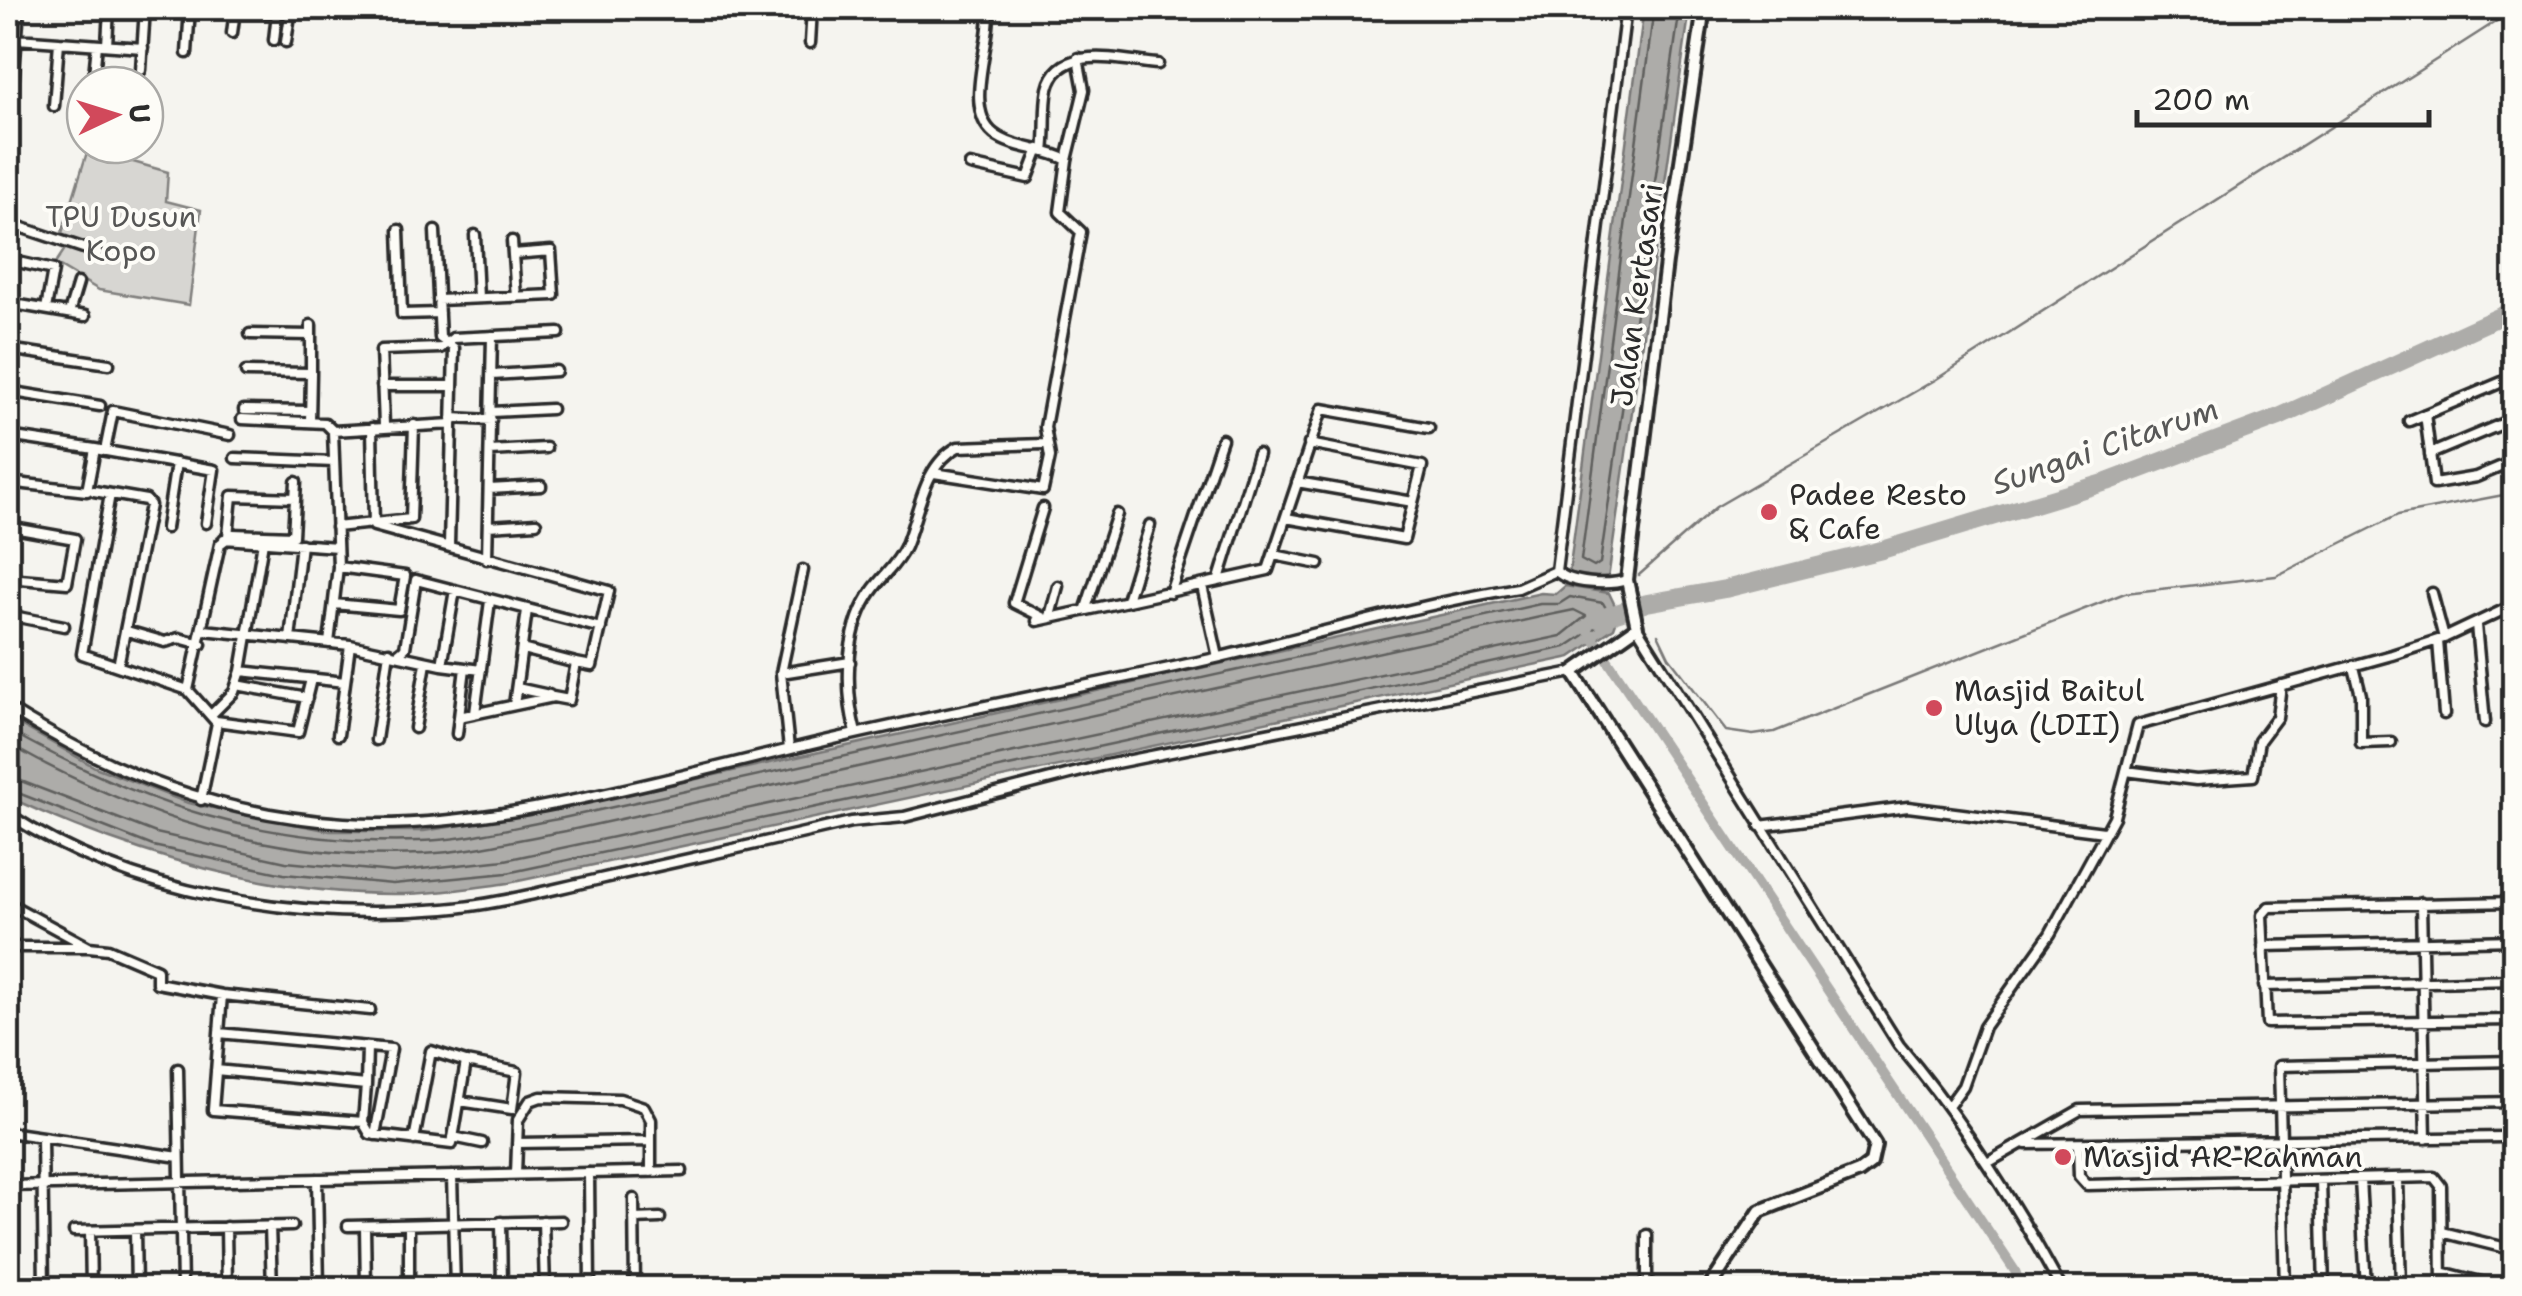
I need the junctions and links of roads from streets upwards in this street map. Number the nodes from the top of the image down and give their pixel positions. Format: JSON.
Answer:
{"nodes":[{"id":1,"x":19,"y":8,"type":"edge"},
{"id":2,"x":109,"y":8,"type":"edge"},
{"id":3,"x":145,"y":8,"type":"edge"},
{"id":4,"x":190,"y":8,"type":"edge"},
{"id":5,"x":198,"y":8,"type":"edge"},
{"id":6,"x":812,"y":8,"type":"edge"},
{"id":7,"x":989,"y":8,"type":"edge"},
{"id":8,"x":1626,"y":8,"type":"edge"},
{"id":9,"x":1704,"y":8,"type":"edge"},
{"id":10,"x":235,"y":10,"type":"junction"},
{"id":11,"x":284,"y":11,"type":"edge"},
{"id":12,"x":12,"y":22,"type":"edge"},
{"id":13,"x":232,"y":33,"type":"dead end"},
{"id":14,"x":16,"y":39,"type":"junction"},
{"id":15,"x":274,"y":40,"type":"dead end"},
{"id":16,"x":60,"y":42,"type":"junction"},
{"id":17,"x":286,"y":42,"type":"dead end"},
{"id":18,"x":810,"y":43,"type":"dead end"},
{"id":19,"x":97,"y":45,"type":"junction"},
{"id":20,"x":107,"y":45,"type":"junction"},
{"id":21,"x":143,"y":48,"type":"junction"},
{"id":22,"x":187,"y":53,"type":"dead end"},
{"id":23,"x":1078,"y":58,"type":"junction"},
{"id":24,"x":11,"y":59,"type":"edge"},
{"id":25,"x":1158,"y":64,"type":"dead end"},
{"id":26,"x":95,"y":65,"type":"edge"},
{"id":27,"x":141,"y":65,"type":"edge"},
{"id":28,"x":12,"y":100,"type":"dead end"},
{"id":29,"x":54,"y":106,"type":"dead end"},
{"id":30,"x":1042,"y":150,"type":"junction"},
{"id":31,"x":1067,"y":160,"type":"junction"},
{"id":32,"x":970,"y":164,"type":"dead end"},
{"id":33,"x":8,"y":223,"type":"edge"},
{"id":34,"x":400,"y":230,"type":"dead end"},
{"id":35,"x":435,"y":231,"type":"dead end"},
{"id":36,"x":475,"y":235,"type":"dead end"},
{"id":37,"x":512,"y":241,"type":"dead end"},
{"id":38,"x":98,"y":253,"type":"dead end"},
{"id":39,"x":513,"y":254,"type":"junction"},
{"id":40,"x":18,"y":262,"type":"dead end"},
{"id":41,"x":78,"y":283,"type":"dead end"},
{"id":42,"x":516,"y":297,"type":"junction"},
{"id":43,"x":478,"y":298,"type":"junction"},
{"id":44,"x":438,"y":300,"type":"junction"},
{"id":45,"x":8,"y":302,"type":"edge"},
{"id":46,"x":46,"y":309,"type":"junction"},
{"id":47,"x":69,"y":313,"type":"junction"},
{"id":48,"x":439,"y":313,"type":"junction"},
{"id":49,"x":84,"y":316,"type":"dead end"},
{"id":50,"x":310,"y":325,"type":"dead end"},
{"id":51,"x":559,"y":333,"type":"dead end"},
{"id":52,"x":250,"y":334,"type":"dead end"},
{"id":53,"x":311,"y":335,"type":"junction"},
{"id":54,"x":492,"y":336,"type":"junction"},
{"id":55,"x":446,"y":342,"type":"junction"},
{"id":56,"x":8,"y":349,"type":"edge"},
{"id":57,"x":109,"y":364,"type":"dead end"},
{"id":58,"x":556,"y":370,"type":"dead end"},
{"id":59,"x":246,"y":372,"type":"dead end"},
{"id":60,"x":311,"y":373,"type":"junction"},
{"id":61,"x":492,"y":375,"type":"junction"},
{"id":62,"x":2514,"y":377,"type":"edge"},
{"id":63,"x":382,"y":386,"type":"junction"},
{"id":64,"x":453,"y":386,"type":"junction"},
{"id":65,"x":8,"y":392,"type":"edge"},
{"id":66,"x":100,"y":406,"type":"dead end"},
{"id":67,"x":550,"y":410,"type":"dead end"},
{"id":68,"x":310,"y":411,"type":"junction"},
{"id":69,"x":2425,"y":414,"type":"junction"},
{"id":70,"x":491,"y":416,"type":"junction"},
{"id":71,"x":2514,"y":419,"type":"edge"},
{"id":72,"x":452,"y":421,"type":"junction"},
{"id":73,"x":2410,"y":421,"type":"dead end"},
{"id":74,"x":310,"y":422,"type":"junction"},
{"id":75,"x":384,"y":425,"type":"junction"},
{"id":76,"x":414,"y":426,"type":"junction"},
{"id":77,"x":372,"y":428,"type":"junction"},
{"id":78,"x":1429,"y":428,"type":"dead end"},
{"id":79,"x":333,"y":431,"type":"junction"},
{"id":80,"x":230,"y":435,"type":"dead end"},
{"id":81,"x":8,"y":436,"type":"edge"},
{"id":82,"x":1222,"y":439,"type":"dead end"},
{"id":83,"x":1044,"y":444,"type":"junction"},
{"id":84,"x":1310,"y":444,"type":"junction"},
{"id":85,"x":546,"y":448,"type":"dead end"},
{"id":86,"x":100,"y":450,"type":"junction"},
{"id":87,"x":490,"y":451,"type":"junction"},
{"id":88,"x":1258,"y":454,"type":"dead end"},
{"id":89,"x":2430,"y":454,"type":"junction"},
{"id":90,"x":235,"y":458,"type":"dead end"},
{"id":91,"x":2514,"y":461,"type":"edge"},
{"id":92,"x":334,"y":462,"type":"junction"},
{"id":93,"x":176,"y":463,"type":"junction"},
{"id":94,"x":214,"y":470,"type":"junction"},
{"id":95,"x":226,"y":472,"type":"dead end"},
{"id":96,"x":934,"y":473,"type":"junction"},
{"id":97,"x":8,"y":482,"type":"edge"},
{"id":98,"x":296,"y":482,"type":"dead end"},
{"id":99,"x":1298,"y":482,"type":"junction"},
{"id":100,"x":541,"y":486,"type":"dead end"},
{"id":101,"x":489,"y":489,"type":"junction"},
{"id":102,"x":94,"y":490,"type":"dead end"},
{"id":103,"x":110,"y":494,"type":"junction"},
{"id":104,"x":295,"y":498,"type":"junction"},
{"id":105,"x":1412,"y":502,"type":"junction"},
{"id":106,"x":1043,"y":508,"type":"dead end"},
{"id":107,"x":1117,"y":514,"type":"dead end"},
{"id":108,"x":1286,"y":518,"type":"junction"},
{"id":109,"x":206,"y":523,"type":"dead end"},
{"id":110,"x":536,"y":523,"type":"dead end"},
{"id":111,"x":1150,"y":524,"type":"dead end"},
{"id":112,"x":8,"y":526,"type":"edge"},
{"id":113,"x":374,"y":526,"type":"junction"},
{"id":114,"x":488,"y":526,"type":"junction"},
{"id":115,"x":336,"y":527,"type":"junction"},
{"id":116,"x":166,"y":528,"type":"dead end"},
{"id":117,"x":226,"y":538,"type":"junction"},
{"id":118,"x":262,"y":542,"type":"junction"},
{"id":119,"x":295,"y":542,"type":"junction"},
{"id":120,"x":449,"y":545,"type":"junction"},
{"id":121,"x":337,"y":547,"type":"junction"},
{"id":122,"x":1274,"y":555,"type":"junction"},
{"id":123,"x":487,"y":559,"type":"junction"},
{"id":124,"x":1319,"y":564,"type":"dead end"},
{"id":125,"x":338,"y":568,"type":"junction"},
{"id":126,"x":802,"y":570,"type":"dead end"},
{"id":127,"x":1556,"y":571,"type":"junction"},
{"id":128,"x":405,"y":576,"type":"junction"},
{"id":129,"x":8,"y":578,"type":"edge"},
{"id":130,"x":1219,"y":579,"type":"junction"},
{"id":131,"x":416,"y":580,"type":"junction"},
{"id":132,"x":1628,"y":585,"type":"junction"},
{"id":133,"x":1058,"y":586,"type":"dead end"},
{"id":134,"x":1202,"y":586,"type":"junction"},
{"id":135,"x":454,"y":590,"type":"junction"},
{"id":136,"x":2432,"y":592,"type":"dead end"},
{"id":137,"x":1170,"y":593,"type":"junction"},
{"id":138,"x":1127,"y":600,"type":"junction"},
{"id":139,"x":490,"y":601,"type":"junction"},
{"id":140,"x":334,"y":604,"type":"junction"},
{"id":141,"x":2514,"y":605,"type":"edge"},
{"id":142,"x":1086,"y":608,"type":"junction"},
{"id":143,"x":527,"y":610,"type":"junction"},
{"id":144,"x":8,"y":614,"type":"edge"},
{"id":145,"x":1044,"y":618,"type":"junction"},
{"id":146,"x":1636,"y":623,"type":"junction"},
{"id":147,"x":2476,"y":624,"type":"junction"},
{"id":148,"x":64,"y":626,"type":"dead end"},
{"id":149,"x":601,"y":628,"type":"junction"},
{"id":150,"x":204,"y":630,"type":"junction"},
{"id":151,"x":126,"y":631,"type":"junction"},
{"id":152,"x":250,"y":635,"type":"junction"},
{"id":153,"x":290,"y":638,"type":"junction"},
{"id":154,"x":2441,"y":639,"type":"junction"},
{"id":155,"x":329,"y":643,"type":"junction"},
{"id":156,"x":201,"y":644,"type":"junction"},
{"id":157,"x":350,"y":645,"type":"junction"},
{"id":158,"x":522,"y":649,"type":"junction"},
{"id":159,"x":394,"y":653,"type":"junction"},
{"id":160,"x":1218,"y":658,"type":"junction"},
{"id":161,"x":576,"y":662,"type":"junction"},
{"id":162,"x":850,"y":662,"type":"junction"},
{"id":163,"x":426,"y":663,"type":"junction"},
{"id":164,"x":442,"y":665,"type":"junction"},
{"id":165,"x":118,"y":666,"type":"junction"},
{"id":166,"x":465,"y":668,"type":"junction"},
{"id":167,"x":2354,"y":668,"type":"junction"},
{"id":168,"x":481,"y":670,"type":"junction"},
{"id":169,"x":241,"y":671,"type":"junction"},
{"id":170,"x":1573,"y":672,"type":"junction"},
{"id":171,"x":781,"y":673,"type":"junction"},
{"id":172,"x":310,"y":679,"type":"junction"},
{"id":173,"x":344,"y":682,"type":"junction"},
{"id":174,"x":237,"y":685,"type":"junction"},
{"id":175,"x":2280,"y":685,"type":"junction"},
{"id":176,"x":517,"y":688,"type":"junction"},
{"id":177,"x":188,"y":690,"type":"junction"},
{"id":178,"x":553,"y":696,"type":"junction"},
{"id":179,"x":307,"y":698,"type":"junction"},
{"id":180,"x":514,"y":704,"type":"junction"},
{"id":181,"x":8,"y":708,"type":"edge"},
{"id":182,"x":475,"y":713,"type":"junction"},
{"id":183,"x":2444,"y":714,"type":"dead end"},
{"id":184,"x":459,"y":716,"type":"junction"},
{"id":185,"x":214,"y":718,"type":"junction"},
{"id":186,"x":2485,"y":722,"type":"dead end"},
{"id":187,"x":416,"y":728,"type":"dead end"},
{"id":188,"x":856,"y":733,"type":"junction"},
{"id":189,"x":457,"y":734,"type":"dead end"},
{"id":190,"x":338,"y":735,"type":"dead end"},
{"id":191,"x":376,"y":740,"type":"dead end"},
{"id":192,"x":2391,"y":742,"type":"dead end"},
{"id":193,"x":789,"y":749,"type":"junction"},
{"id":194,"x":2126,"y":770,"type":"junction"},
{"id":195,"x":200,"y":800,"type":"junction"},
{"id":196,"x":8,"y":814,"type":"edge"},
{"id":197,"x":1760,"y":826,"type":"junction"},
{"id":198,"x":2104,"y":832,"type":"junction"},
{"id":199,"x":2514,"y":902,"type":"edge"},
{"id":200,"x":2420,"y":903,"type":"junction"},
{"id":201,"x":11,"y":906,"type":"edge"},
{"id":202,"x":2514,"y":940,"type":"edge"},
{"id":203,"x":2422,"y":942,"type":"junction"},
{"id":204,"x":2263,"y":946,"type":"junction"},
{"id":205,"x":8,"y":947,"type":"edge"},
{"id":206,"x":89,"y":948,"type":"junction"},
{"id":207,"x":2514,"y":980,"type":"edge"},
{"id":208,"x":2423,"y":982,"type":"junction"},
{"id":209,"x":2264,"y":986,"type":"junction"},
{"id":210,"x":222,"y":995,"type":"junction"},
{"id":211,"x":370,"y":1010,"type":"dead end"},
{"id":212,"x":2514,"y":1020,"type":"edge"},
{"id":213,"x":2424,"y":1022,"type":"junction"},
{"id":214,"x":219,"y":1033,"type":"junction"},
{"id":215,"x":368,"y":1047,"type":"junction"},
{"id":216,"x":2514,"y":1061,"type":"edge"},
{"id":217,"x":466,"y":1062,"type":"junction"},
{"id":218,"x":2424,"y":1063,"type":"junction"},
{"id":219,"x":178,"y":1069,"type":"dead end"},
{"id":220,"x":216,"y":1070,"type":"junction"},
{"id":221,"x":366,"y":1085,"type":"junction"},
{"id":222,"x":460,"y":1101,"type":"junction"},
{"id":223,"x":2514,"y":1102,"type":"edge"},
{"id":224,"x":1950,"y":1104,"type":"junction"},
{"id":225,"x":2426,"y":1104,"type":"junction"},
{"id":226,"x":2279,"y":1106,"type":"junction"},
{"id":227,"x":363,"y":1122,"type":"junction"},
{"id":228,"x":8,"y":1132,"type":"edge"},
{"id":229,"x":375,"y":1135,"type":"junction"},
{"id":230,"x":453,"y":1137,"type":"junction"},
{"id":231,"x":2504,"y":1137,"type":"dead end"},
{"id":232,"x":42,"y":1138,"type":"junction"},
{"id":233,"x":2426,"y":1139,"type":"junction"},
{"id":234,"x":414,"y":1140,"type":"junction"},
{"id":235,"x":2280,"y":1140,"type":"junction"},
{"id":236,"x":650,"y":1141,"type":"junction"},
{"id":237,"x":482,"y":1143,"type":"dead end"},
{"id":238,"x":517,"y":1143,"type":"junction"},
{"id":239,"x":2022,"y":1144,"type":"junction"},
{"id":240,"x":2078,"y":1144,"type":"junction"},
{"id":241,"x":180,"y":1157,"type":"junction"},
{"id":242,"x":1989,"y":1162,"type":"junction"},
{"id":243,"x":682,"y":1171,"type":"dead end"},
{"id":244,"x":651,"y":1172,"type":"junction"},
{"id":245,"x":589,"y":1173,"type":"junction"},
{"id":246,"x":516,"y":1174,"type":"junction"},
{"id":247,"x":452,"y":1176,"type":"junction"},
{"id":248,"x":317,"y":1179,"type":"junction"},
{"id":249,"x":2398,"y":1179,"type":"junction"},
{"id":250,"x":2280,"y":1180,"type":"junction"},
{"id":251,"x":2321,"y":1180,"type":"junction"},
{"id":252,"x":2360,"y":1180,"type":"junction"},
{"id":253,"x":180,"y":1182,"type":"junction"},
{"id":254,"x":43,"y":1184,"type":"junction"},
{"id":255,"x":8,"y":1186,"type":"edge"},
{"id":256,"x":634,"y":1199,"type":"dead end"},
{"id":257,"x":660,"y":1218,"type":"dead end"},
{"id":258,"x":634,"y":1219,"type":"junction"},
{"id":259,"x":543,"y":1221,"type":"junction"},
{"id":260,"x":560,"y":1221,"type":"dead end"},
{"id":261,"x":501,"y":1222,"type":"junction"},
{"id":262,"x":408,"y":1224,"type":"junction"},
{"id":263,"x":454,"y":1224,"type":"junction"},
{"id":264,"x":270,"y":1226,"type":"junction"},
{"id":265,"x":292,"y":1226,"type":"dead end"},
{"id":266,"x":348,"y":1226,"type":"dead end"},
{"id":267,"x":365,"y":1226,"type":"junction"},
{"id":268,"x":226,"y":1228,"type":"junction"},
{"id":269,"x":181,"y":1229,"type":"junction"},
{"id":270,"x":134,"y":1230,"type":"junction"},
{"id":271,"x":74,"y":1231,"type":"dead end"},
{"id":272,"x":90,"y":1231,"type":"junction"},
{"id":273,"x":2442,"y":1232,"type":"junction"},
{"id":274,"x":1646,"y":1235,"type":"dead end"},
{"id":275,"x":2514,"y":1250,"type":"edge"},
{"id":276,"x":2442,"y":1272,"type":"junction"},
{"id":277,"x":44,"y":1288,"type":"edge"},
{"id":278,"x":92,"y":1288,"type":"edge"},
{"id":279,"x":136,"y":1288,"type":"edge"},
{"id":280,"x":182,"y":1288,"type":"edge"},
{"id":281,"x":227,"y":1288,"type":"edge"},
{"id":282,"x":272,"y":1288,"type":"edge"},
{"id":283,"x":319,"y":1288,"type":"edge"},
{"id":284,"x":366,"y":1288,"type":"edge"},
{"id":285,"x":409,"y":1288,"type":"edge"},
{"id":286,"x":455,"y":1288,"type":"edge"},
{"id":287,"x":502,"y":1288,"type":"edge"},
{"id":288,"x":545,"y":1288,"type":"edge"},
{"id":289,"x":590,"y":1288,"type":"edge"},
{"id":290,"x":636,"y":1288,"type":"edge"},
{"id":291,"x":1647,"y":1288,"type":"edge"},
{"id":292,"x":1709,"y":1288,"type":"edge"},
{"id":293,"x":2062,"y":1288,"type":"edge"},
{"id":294,"x":2285,"y":1288,"type":"edge"},
{"id":295,"x":2324,"y":1288,"type":"edge"},
{"id":296,"x":2366,"y":1288,"type":"edge"},
{"id":297,"x":2401,"y":1288,"type":"edge"},
{"id":298,"x":2442,"y":1288,"type":"edge"},
{"id":299,"x":2504,"y":1288,"type":"edge"}],
"edges":[{"from":1,"to":12,"type":"street"},
{"from":2,"to":20,"type":"street"},
{"from":3,"to":21,"type":"street"},
{"from":4,"to":22,"type":"street"},
{"from":5,"to":10,"type":"street"},
{"from":6,"to":18,"type":"street"},
{"from":7,"to":30,"type":"street"},
{"from":8,"to":127,"type":"street"},
{"from":9,"to":132,"type":"street","name":"Jalan Kertasari"},
{"from":10,"to":11,"type":"street"},
{"from":10,"to":13,"type":"street"},
{"from":11,"to":15,"type":"street"},
{"from":11,"to":17,"type":"street"},
{"from":12,"to":14,"type":"street"},
{"from":14,"to":16,"type":"street"},
{"from":14,"to":24,"type":"street"},
{"from":16,"to":19,"type":"street"},
{"from":16,"to":29,"type":"street"},
{"from":19,"to":20,"type":"street"},
{"from":19,"to":26,"type":"street"},
{"from":20,"to":21,"type":"street"},
{"from":21,"to":27,"type":"street"},
{"from":23,"to":25,"type":"street"},
{"from":23,"to":30,"type":"street"},
{"from":23,"to":31,"type":"street"},
{"from":24,"to":28,"type":"street"},
{"from":30,"to":31,"type":"street"},
{"from":30,"to":32,"type":"street"},
{"from":31,"to":83,"type":"street"},
{"from":33,"to":38,"type":"street"},
{"from":34,"to":48,"type":"street"},
{"from":35,"to":44,"type":"street"},
{"from":36,"to":43,"type":"street"},
{"from":37,"to":39,"type":"street"},
{"from":39,"to":42,"type":"street"},
{"from":39,"to":42,"type":"street"},
{"from":40,"to":46,"type":"street"},
{"from":41,"to":47,"type":"street"},
{"from":42,"to":43,"type":"street"},
{"from":43,"to":44,"type":"street"},
{"from":44,"to":48,"type":"street"},
{"from":45,"to":46,"type":"street"},
{"from":46,"to":47,"type":"street"},
{"from":47,"to":49,"type":"street"},
{"from":48,"to":55,"type":"street"},
{"from":50,"to":53,"type":"street"},
{"from":51,"to":54,"type":"street"},
{"from":52,"to":53,"type":"street"},
{"from":53,"to":60,"type":"street"},
{"from":54,"to":55,"type":"street"},
{"from":54,"to":61,"type":"street"},
{"from":55,"to":63,"type":"street"},
{"from":55,"to":64,"type":"street"},
{"from":56,"to":57,"type":"street"},
{"from":58,"to":61,"type":"street"},
{"from":59,"to":60,"type":"street"},
{"from":60,"to":68,"type":"street"},
{"from":61,"to":70,"type":"street"},
{"from":62,"to":69,"type":"street"},
{"from":63,"to":64,"type":"street"},
{"from":63,"to":75,"type":"street"},
{"from":64,"to":72,"type":"street"},
{"from":65,"to":66,"type":"street"},
{"from":67,"to":70,"type":"street"},
{"from":68,"to":74,"type":"street"},
{"from":68,"to":74,"type":"street"},
{"from":69,"to":73,"type":"street"},
{"from":69,"to":89,"type":"street"},
{"from":70,"to":72,"type":"street"},
{"from":70,"to":87,"type":"street"},
{"from":71,"to":89,"type":"street"},
{"from":72,"to":76,"type":"street"},
{"from":72,"to":120,"type":"street"},
{"from":74,"to":79,"type":"street"},
{"from":75,"to":76,"type":"street"},
{"from":75,"to":77,"type":"street"},
{"from":76,"to":113,"type":"street"},
{"from":77,"to":79,"type":"street"},
{"from":77,"to":113,"type":"street"},
{"from":78,"to":84,"type":"street"},
{"from":79,"to":92,"type":"street"},
{"from":80,"to":86,"type":"street"},
{"from":81,"to":86,"type":"street"},
{"from":82,"to":137,"type":"street"},
{"from":83,"to":96,"type":"street"},
{"from":83,"to":96,"type":"street"},
{"from":84,"to":99,"type":"street"},
{"from":84,"to":105,"type":"street"},
{"from":85,"to":87,"type":"street"},
{"from":86,"to":93,"type":"street"},
{"from":86,"to":97,"type":"street"},
{"from":87,"to":101,"type":"street"},
{"from":88,"to":130,"type":"street"},
{"from":89,"to":91,"type":"street"},
{"from":90,"to":92,"type":"street"},
{"from":92,"to":115,"type":"street"},
{"from":93,"to":94,"type":"street"},
{"from":93,"to":116,"type":"street"},
{"from":94,"to":95,"type":"street"},
{"from":94,"to":109,"type":"street"},
{"from":96,"to":162,"type":"street"},
{"from":98,"to":104,"type":"street"},
{"from":99,"to":105,"type":"street"},
{"from":99,"to":108,"type":"street"},
{"from":100,"to":101,"type":"street"},
{"from":101,"to":114,"type":"street"},
{"from":102,"to":103,"type":"street"},
{"from":103,"to":151,"type":"street"},
{"from":103,"to":165,"type":"street"},
{"from":104,"to":117,"type":"street"},
{"from":104,"to":119,"type":"street"},
{"from":105,"to":108,"type":"street"},
{"from":106,"to":145,"type":"street"},
{"from":107,"to":142,"type":"street"},
{"from":108,"to":122,"type":"street"},
{"from":110,"to":114,"type":"street"},
{"from":111,"to":138,"type":"street"},
{"from":112,"to":129,"type":"street"},
{"from":113,"to":115,"type":"street"},
{"from":113,"to":120,"type":"street"},
{"from":114,"to":123,"type":"street"},
{"from":115,"to":121,"type":"street"},
{"from":117,"to":118,"type":"street"},
{"from":117,"to":119,"type":"street"},
{"from":117,"to":150,"type":"street"},
{"from":118,"to":119,"type":"street"},
{"from":118,"to":152,"type":"street"},
{"from":119,"to":121,"type":"street"},
{"from":119,"to":153,"type":"street"},
{"from":120,"to":123,"type":"street"},
{"from":121,"to":125,"type":"street"},
{"from":122,"to":124,"type":"street"},
{"from":122,"to":130,"type":"street"},
{"from":123,"to":149,"type":"street"},
{"from":125,"to":128,"type":"street"},
{"from":125,"to":140,"type":"street"},
{"from":126,"to":171,"type":"street"},
{"from":127,"to":132,"type":"street"},
{"from":127,"to":160,"type":"street"},
{"from":128,"to":131,"type":"street"},
{"from":128,"to":140,"type":"street"},
{"from":130,"to":134,"type":"street"},
{"from":131,"to":135,"type":"street"},
{"from":131,"to":159,"type":"street"},
{"from":132,"to":146,"type":"street","name":"Jalan Kertasari"},
{"from":133,"to":145,"type":"street"},
{"from":134,"to":137,"type":"street"},
{"from":134,"to":160,"type":"street"},
{"from":135,"to":139,"type":"street"},
{"from":135,"to":164,"type":"street"},
{"from":136,"to":154,"type":"street"},
{"from":137,"to":138,"type":"street"},
{"from":138,"to":142,"type":"street"},
{"from":139,"to":143,"type":"street"},
{"from":139,"to":168,"type":"street"},
{"from":140,"to":155,"type":"street"},
{"from":141,"to":147,"type":"street"},
{"from":142,"to":145,"type":"street"},
{"from":143,"to":149,"type":"street"},
{"from":143,"to":158,"type":"street"},
{"from":144,"to":148,"type":"street"},
{"from":146,"to":170,"type":"street"},
{"from":146,"to":197,"type":"street"},
{"from":147,"to":154,"type":"street"},
{"from":147,"to":186,"type":"street"},
{"from":149,"to":161,"type":"street"},
{"from":150,"to":152,"type":"street"},
{"from":150,"to":156,"type":"street"},
{"from":151,"to":156,"type":"street"},
{"from":151,"to":165,"type":"street"},
{"from":152,"to":153,"type":"street"},
{"from":152,"to":169,"type":"street"},
{"from":153,"to":155,"type":"street"},
{"from":154,"to":167,"type":"street"},
{"from":154,"to":183,"type":"street"},
{"from":155,"to":157,"type":"street"},
{"from":156,"to":177,"type":"street"},
{"from":157,"to":159,"type":"street"},
{"from":157,"to":173,"type":"street"},
{"from":158,"to":161,"type":"street"},
{"from":158,"to":176,"type":"street"},
{"from":159,"to":163,"type":"street"},
{"from":159,"to":191,"type":"street"},
{"from":160,"to":188,"type":"street"},
{"from":161,"to":178,"type":"street"},
{"from":162,"to":171,"type":"street"},
{"from":162,"to":188,"type":"street"},
{"from":163,"to":164,"type":"street"},
{"from":163,"to":187,"type":"street"},
{"from":164,"to":166,"type":"street"},
{"from":165,"to":177,"type":"street"},
{"from":166,"to":168,"type":"street"},
{"from":166,"to":184,"type":"street"},
{"from":167,"to":175,"type":"street"},
{"from":167,"to":192,"type":"street"},
{"from":168,"to":182,"type":"street"},
{"from":169,"to":172,"type":"street"},
{"from":169,"to":174,"type":"street"},
{"from":170,"to":196,"type":"street"},
{"from":170,"to":292,"type":"street"},
{"from":171,"to":193,"type":"street"},
{"from":172,"to":173,"type":"street"},
{"from":172,"to":179,"type":"street"},
{"from":173,"to":190,"type":"street"},
{"from":174,"to":179,"type":"street"},
{"from":174,"to":185,"type":"street"},
{"from":175,"to":194,"type":"street"},
{"from":175,"to":194,"type":"street"},
{"from":176,"to":178,"type":"street"},
{"from":176,"to":180,"type":"street"},
{"from":177,"to":185,"type":"street"},
{"from":178,"to":180,"type":"street"},
{"from":179,"to":185,"type":"street"},
{"from":180,"to":182,"type":"street"},
{"from":181,"to":195,"type":"street"},
{"from":182,"to":184,"type":"street"},
{"from":184,"to":189,"type":"street"},
{"from":185,"to":195,"type":"street"},
{"from":188,"to":193,"type":"street"},
{"from":193,"to":195,"type":"street"},
{"from":194,"to":198,"type":"street"},
{"from":197,"to":198,"type":"street"},
{"from":197,"to":224,"type":"street"},
{"from":198,"to":224,"type":"street"},
{"from":199,"to":200,"type":"street"},
{"from":200,"to":203,"type":"street"},
{"from":200,"to":204,"type":"street"},
{"from":201,"to":206,"type":"street"},
{"from":202,"to":203,"type":"street"},
{"from":203,"to":204,"type":"street"},
{"from":203,"to":208,"type":"street"},
{"from":204,"to":209,"type":"street"},
{"from":205,"to":206,"type":"street"},
{"from":206,"to":210,"type":"street"},
{"from":207,"to":208,"type":"street"},
{"from":208,"to":209,"type":"street"},
{"from":208,"to":213,"type":"street"},
{"from":209,"to":213,"type":"street"},
{"from":210,"to":211,"type":"street"},
{"from":210,"to":214,"type":"street"},
{"from":212,"to":213,"type":"street"},
{"from":213,"to":218,"type":"street"},
{"from":214,"to":215,"type":"street"},
{"from":214,"to":220,"type":"street"},
{"from":215,"to":221,"type":"street"},
{"from":215,"to":229,"type":"street"},
{"from":216,"to":218,"type":"street"},
{"from":217,"to":222,"type":"street"},
{"from":217,"to":222,"type":"street"},
{"from":217,"to":234,"type":"street"},
{"from":218,"to":225,"type":"street"},
{"from":218,"to":226,"type":"street"},
{"from":219,"to":241,"type":"street"},
{"from":220,"to":221,"type":"street"},
{"from":220,"to":227,"type":"street"},
{"from":221,"to":227,"type":"street"},
{"from":222,"to":230,"type":"street"},
{"from":223,"to":225,"type":"street"},
{"from":224,"to":242,"type":"street"},
{"from":225,"to":226,"type":"street"},
{"from":225,"to":233,"type":"street"},
{"from":226,"to":235,"type":"street"},
{"from":226,"to":239,"type":"street"},
{"from":227,"to":229,"type":"street"},
{"from":228,"to":232,"type":"street"},
{"from":229,"to":234,"type":"street"},
{"from":230,"to":234,"type":"street"},
{"from":230,"to":237,"type":"street"},
{"from":231,"to":233,"type":"street"},
{"from":232,"to":241,"type":"street"},
{"from":232,"to":254,"type":"street"},
{"from":233,"to":235,"type":"street"},
{"from":235,"to":240,"type":"street"},
{"from":235,"to":250,"type":"street"},
{"from":236,"to":238,"type":"street"},
{"from":236,"to":238,"type":"street"},
{"from":236,"to":244,"type":"street"},
{"from":238,"to":246,"type":"street"},
{"from":239,"to":240,"type":"street"},
{"from":239,"to":242,"type":"street"},
{"from":240,"to":250,"type":"street"},
{"from":241,"to":253,"type":"street"},
{"from":242,"to":293,"type":"street"},
{"from":243,"to":244,"type":"street"},
{"from":244,"to":245,"type":"street"},
{"from":245,"to":246,"type":"street"},
{"from":245,"to":289,"type":"street"},
{"from":246,"to":247,"type":"street"},
{"from":247,"to":248,"type":"street"},
{"from":247,"to":263,"type":"street"},
{"from":248,"to":253,"type":"street"},
{"from":248,"to":283,"type":"street"},
{"from":249,"to":252,"type":"street"},
{"from":249,"to":273,"type":"street"},
{"from":249,"to":297,"type":"street"},
{"from":250,"to":251,"type":"street"},
{"from":250,"to":294,"type":"street"},
{"from":251,"to":252,"type":"street"},
{"from":251,"to":295,"type":"street"},
{"from":252,"to":296,"type":"street"},
{"from":253,"to":254,"type":"street"},
{"from":253,"to":269,"type":"street"},
{"from":254,"to":255,"type":"street"},
{"from":254,"to":277,"type":"street"},
{"from":256,"to":258,"type":"street"},
{"from":257,"to":258,"type":"street"},
{"from":258,"to":290,"type":"street"},
{"from":259,"to":260,"type":"street"},
{"from":259,"to":261,"type":"street"},
{"from":259,"to":288,"type":"street"},
{"from":261,"to":263,"type":"street"},
{"from":261,"to":287,"type":"street"},
{"from":262,"to":263,"type":"street"},
{"from":262,"to":267,"type":"street"},
{"from":262,"to":285,"type":"street"},
{"from":263,"to":286,"type":"street"},
{"from":264,"to":265,"type":"street"},
{"from":264,"to":268,"type":"street"},
{"from":264,"to":282,"type":"street"},
{"from":266,"to":267,"type":"street"},
{"from":267,"to":284,"type":"street"},
{"from":268,"to":269,"type":"street"},
{"from":268,"to":281,"type":"street"},
{"from":269,"to":270,"type":"street"},
{"from":269,"to":280,"type":"street"},
{"from":270,"to":272,"type":"street"},
{"from":270,"to":279,"type":"street"},
{"from":271,"to":272,"type":"street"},
{"from":272,"to":278,"type":"street"},
{"from":273,"to":275,"type":"street"},
{"from":273,"to":276,"type":"street"},
{"from":274,"to":291,"type":"street"},
{"from":276,"to":298,"type":"street"},
{"from":276,"to":299,"type":"street"}]}
